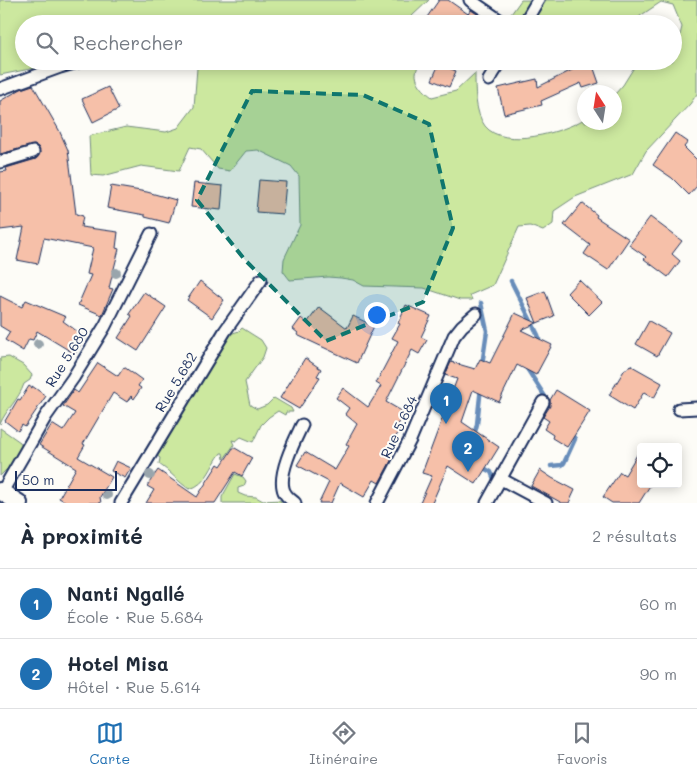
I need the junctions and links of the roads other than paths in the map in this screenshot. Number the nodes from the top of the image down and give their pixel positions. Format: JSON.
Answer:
{"nodes":[{"id":1,"x":470,"y":0,"type":"edge"},
{"id":2,"x":538,"y":0,"type":"edge"},
{"id":3,"x":492,"y":15,"type":"edge"},
{"id":4,"x":529,"y":15,"type":"edge"},
{"id":5,"x":52,"y":70,"type":"edge"},
{"id":6,"x":495,"y":70,"type":"edge"},
{"id":7,"x":489,"y":80,"type":"dead end"},
{"id":8,"x":0,"y":89,"type":"edge"},
{"id":9,"x":33,"y":152,"type":"dead end"},
{"id":10,"x":0,"y":162,"type":"edge"},
{"id":11,"x":151,"y":234,"type":"dead end"},
{"id":12,"x":261,"y":280,"type":"dead end"},
{"id":13,"x":476,"y":314,"type":"dead end"},
{"id":14,"x":543,"y":402,"type":"dead end"},
{"id":15,"x":697,"y":408,"type":"edge"},
{"id":16,"x":679,"y":409,"type":"dead end"},
{"id":17,"x":302,"y":425,"type":"dead end"},
{"id":18,"x":501,"y":479,"type":"junction"},
{"id":19,"x":1,"y":491,"type":"edge"},
{"id":20,"x":19,"y":503,"type":"edge"},
{"id":21,"x":121,"y":503,"type":"edge"},
{"id":22,"x":295,"y":503,"type":"edge"},
{"id":23,"x":377,"y":503,"type":"edge"},
{"id":24,"x":487,"y":503,"type":"edge"},
{"id":25,"x":546,"y":503,"type":"edge"}],
"edges":[{"from":1,"to":3,"type":"street"},
{"from":2,"to":4,"type":"street"},
{"from":5,"to":8,"type":"street"},
{"from":6,"to":7,"type":"street"},
{"from":9,"to":10,"type":"street"},
{"from":11,"to":19,"type":"street","name":"Rue 5.680"},
{"from":12,"to":21,"type":"street","name":"Rue 5.682"},
{"from":13,"to":23,"type":"street","name":"Rue 5.684"},
{"from":14,"to":18,"type":"street"},
{"from":15,"to":16,"type":"street"},
{"from":17,"to":22,"type":"street"},
{"from":18,"to":24,"type":"street"},
{"from":18,"to":25,"type":"street"},
{"from":19,"to":20,"type":"street"}]}
